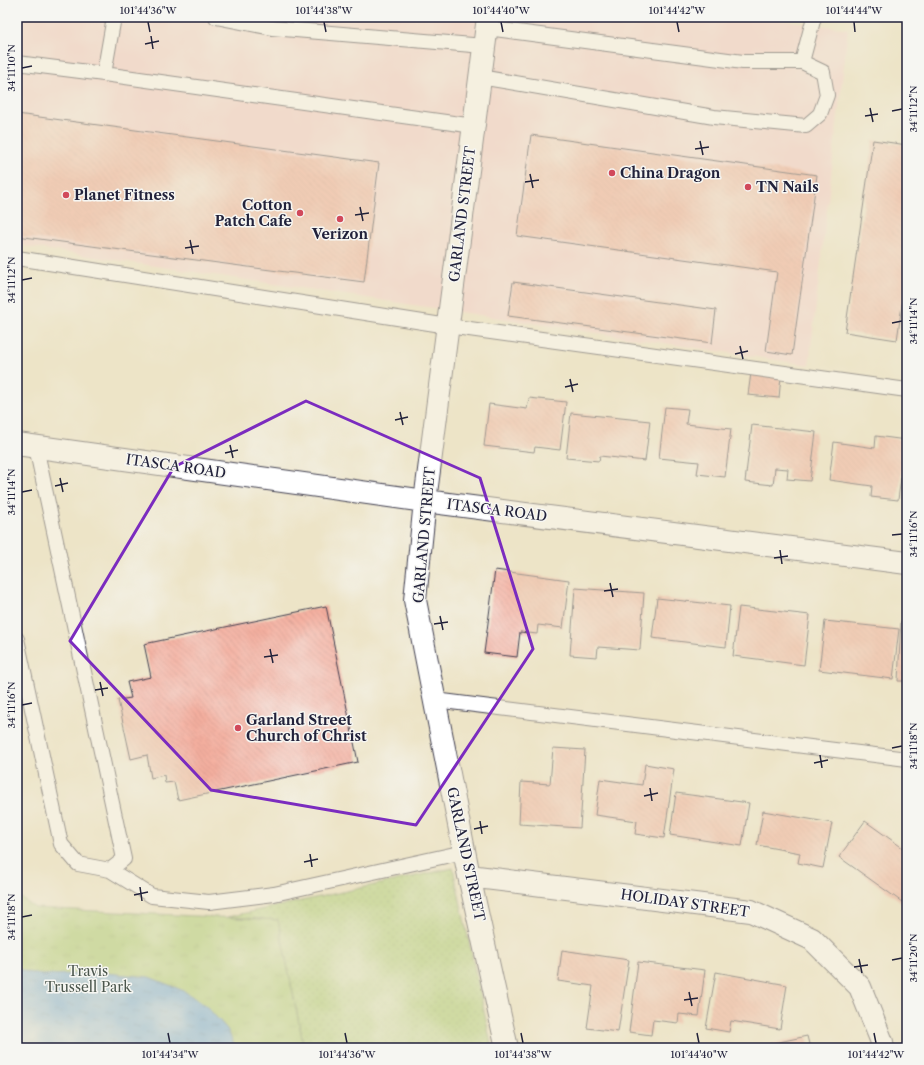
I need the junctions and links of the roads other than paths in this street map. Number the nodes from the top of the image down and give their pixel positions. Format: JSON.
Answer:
{"nodes":[{"id":1,"x":114,"y":17,"type":"edge"},
{"id":2,"x":216,"y":17,"type":"edge"},
{"id":3,"x":814,"y":17,"type":"edge"},
{"id":4,"x":486,"y":30,"type":"edge"},
{"id":5,"x":802,"y":62,"type":"junction"},
{"id":6,"x":17,"y":63,"type":"edge"},
{"id":7,"x":104,"y":74,"type":"junction"},
{"id":8,"x":480,"y":77,"type":"junction"},
{"id":9,"x":474,"y":126,"type":"junction"},
{"id":10,"x":17,"y":258,"type":"edge"},
{"id":11,"x":448,"y":326,"type":"junction"},
{"id":12,"x":907,"y":390,"type":"edge"},
{"id":13,"x":27,"y":445,"type":"edge"},
{"id":14,"x":425,"y":501,"type":"junction"},
{"id":15,"x":907,"y":563,"type":"edge"},
{"id":16,"x":17,"y":639,"type":"edge"},
{"id":17,"x":435,"y":700,"type":"junction"},
{"id":18,"x":907,"y":759,"type":"edge"},
{"id":19,"x":464,"y":852,"type":"junction"},
{"id":20,"x":110,"y":870,"type":"junction"},
{"id":21,"x":469,"y":876,"type":"junction"},
{"id":22,"x":507,"y":1048,"type":"edge"},
{"id":23,"x":883,"y":1048,"type":"edge"}],
"edges":[{"from":1,"to":7,"type":"lane"},
{"from":2,"to":4,"type":"lane"},
{"from":3,"to":5,"type":"lane"},
{"from":4,"to":5,"type":"lane"},
{"from":4,"to":8,"type":"street","name":"GARLAND STREET"},
{"from":5,"to":8,"type":"lane"},
{"from":6,"to":7,"type":"lane"},
{"from":7,"to":9,"type":"lane"},
{"from":8,"to":9,"type":"street","name":"GARLAND STREET"},
{"from":9,"to":11,"type":"street","name":"GARLAND STREET"},
{"from":10,"to":11,"type":"lane"},
{"from":11,"to":12,"type":"lane"},
{"from":11,"to":14,"type":"street","name":"GARLAND STREET"},
{"from":13,"to":14,"type":"street","name":"ITASCA ROAD"},
{"from":13,"to":20,"type":"lane"},
{"from":14,"to":15,"type":"street","name":"ITASCA ROAD"},
{"from":14,"to":17,"type":"street","name":"GARLAND STREET"},
{"from":16,"to":20,"type":"lane"},
{"from":17,"to":18,"type":"lane"},
{"from":17,"to":19,"type":"street","name":"GARLAND STREET"},
{"from":19,"to":20,"type":"lane"},
{"from":19,"to":21,"type":"street","name":"GARLAND STREET"},
{"from":21,"to":22,"type":"street","name":"GARLAND STREET"},
{"from":21,"to":23,"type":"street","name":"HOLIDAY STREET"}]}
